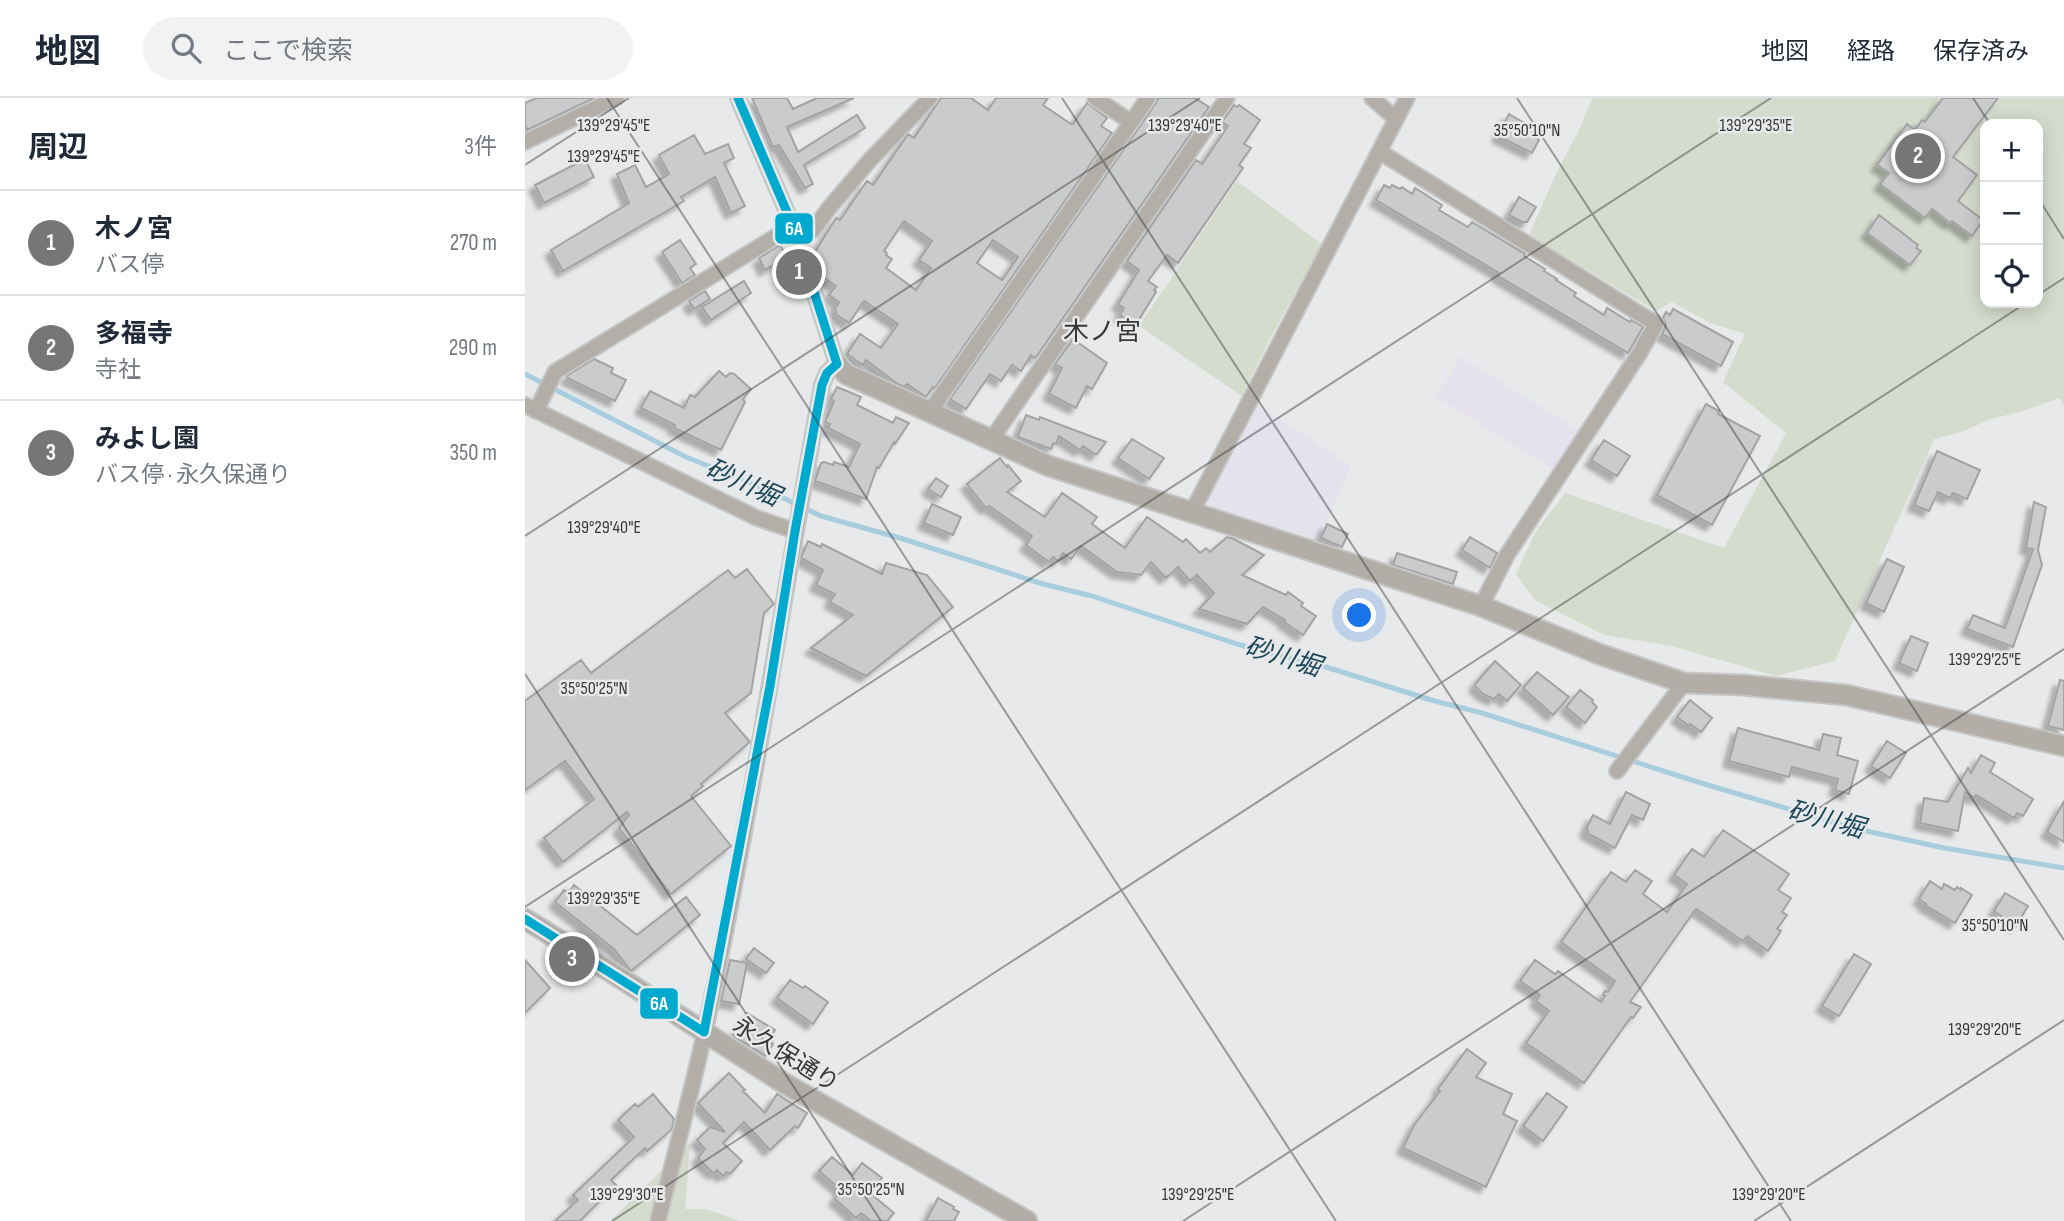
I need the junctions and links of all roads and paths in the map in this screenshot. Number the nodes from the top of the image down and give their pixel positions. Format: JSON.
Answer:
{"nodes":[{"id":1,"x":616,"y":98,"type":"edge"},
{"id":2,"x":738,"y":98,"type":"edge"},
{"id":3,"x":930,"y":98,"type":"edge"},
{"id":4,"x":1095,"y":98,"type":"edge"},
{"id":5,"x":1148,"y":98,"type":"edge"},
{"id":6,"x":1227,"y":98,"type":"edge"},
{"id":7,"x":1372,"y":98,"type":"edge"},
{"id":8,"x":1407,"y":98,"type":"edge"},
{"id":9,"x":1396,"y":119,"type":"junction"},
{"id":10,"x":1131,"y":122,"type":"junction"},
{"id":11,"x":525,"y":142,"type":"edge"},
{"id":12,"x":1380,"y":152,"type":"junction"},
{"id":13,"x":795,"y":233,"type":"junction"},
{"id":14,"x":837,"y":364,"type":"junction"},
{"id":15,"x":533,"y":407,"type":"edge"},
{"id":16,"x":929,"y":413,"type":"junction"},
{"id":17,"x":991,"y":440,"type":"junction"},
{"id":18,"x":1192,"y":512,"type":"junction"},
{"id":19,"x":796,"y":527,"type":"junction"},
{"id":20,"x":1481,"y":606,"type":"junction"},
{"id":21,"x":1683,"y":683,"type":"junction"},
{"id":22,"x":2064,"y":746,"type":"edge"},
{"id":23,"x":1617,"y":771,"type":"dead end"},
{"id":24,"x":525,"y":919,"type":"edge"},
{"id":25,"x":704,"y":1032,"type":"junction"},
{"id":26,"x":659,"y":1221,"type":"edge"},
{"id":27,"x":1027,"y":1221,"type":"edge"}],
"edges":[{"from":1,"to":11,"type":"street"},
{"from":2,"to":13,"type":"street"},
{"from":3,"to":13,"type":"street"},
{"from":4,"to":10,"type":"street"},
{"from":5,"to":10,"type":"street"},
{"from":6,"to":17,"type":"street"},
{"from":7,"to":9,"type":"street"},
{"from":8,"to":9,"type":"street"},
{"from":9,"to":12,"type":"street"},
{"from":10,"to":16,"type":"street"},
{"from":12,"to":18,"type":"street"},
{"from":12,"to":20,"type":"street"},
{"from":13,"to":14,"type":"street"},
{"from":13,"to":15,"type":"street"},
{"from":14,"to":16,"type":"street"},
{"from":14,"to":19,"type":"street"},
{"from":15,"to":19,"type":"street"},
{"from":16,"to":17,"type":"street"},
{"from":17,"to":18,"type":"street"},
{"from":18,"to":20,"type":"street"},
{"from":19,"to":25,"type":"street"},
{"from":20,"to":21,"type":"street"},
{"from":21,"to":22,"type":"street"},
{"from":21,"to":23,"type":"street"},
{"from":24,"to":25,"type":"street","name":"永久保通り"},
{"from":25,"to":26,"type":"street"},
{"from":25,"to":27,"type":"street","name":"永久保通り"}]}
